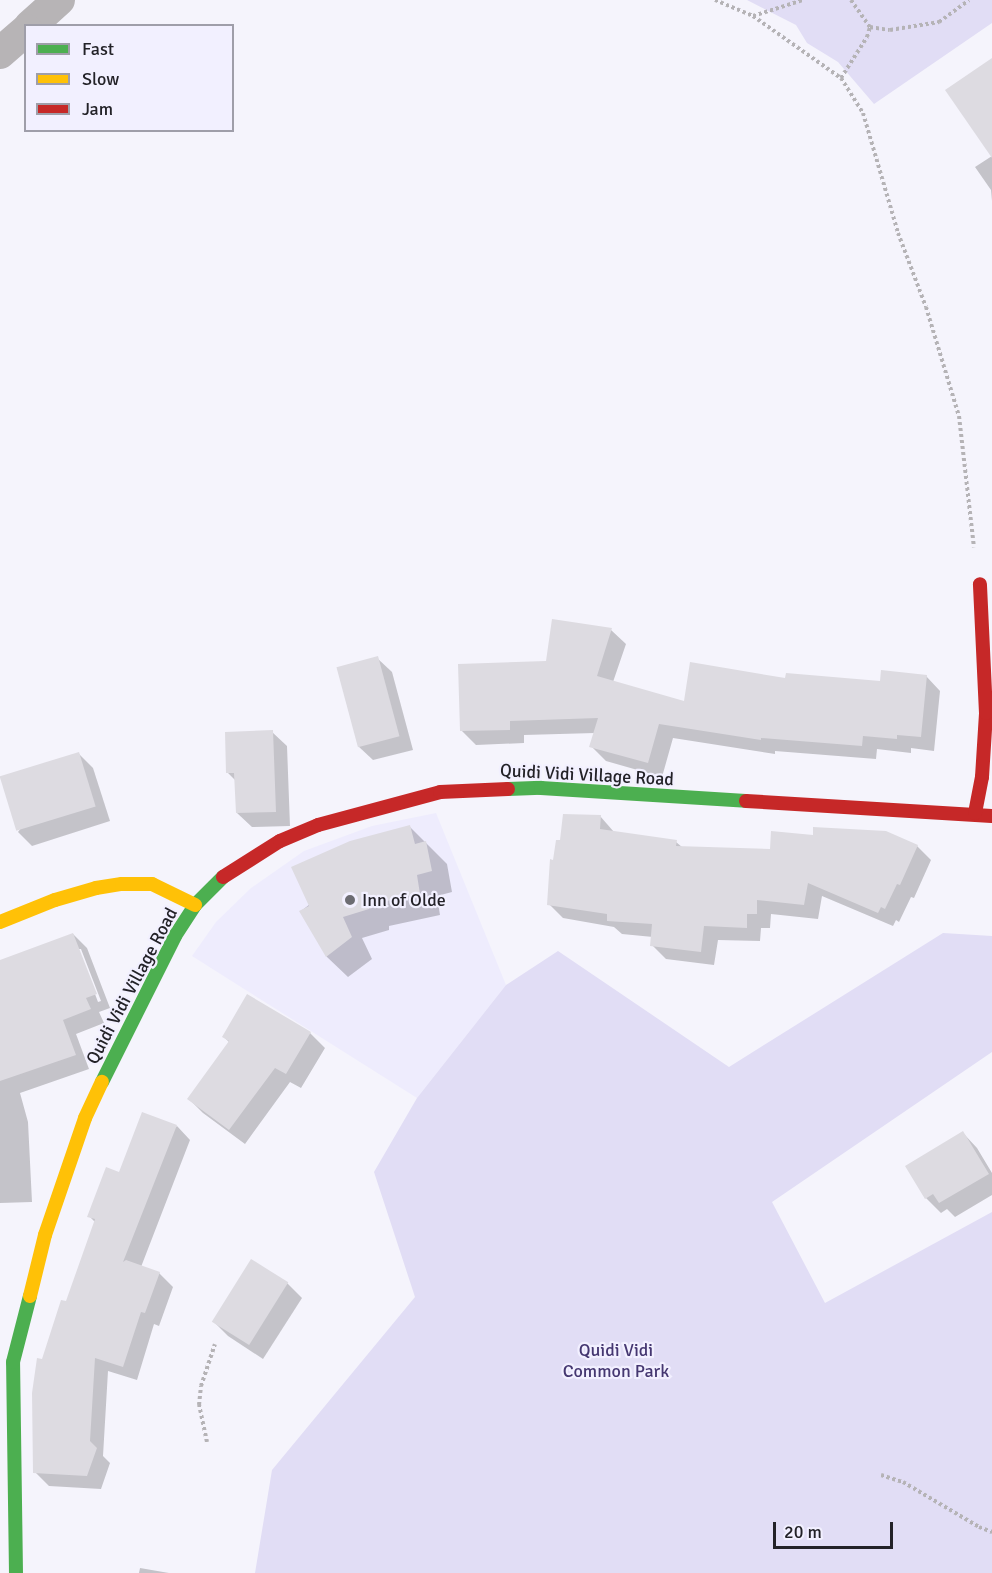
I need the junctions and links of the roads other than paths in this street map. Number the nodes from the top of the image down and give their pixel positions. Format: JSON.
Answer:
{"nodes":[{"id":1,"x":59,"y":0,"type":"edge"},
{"id":2,"x":32,"y":24,"type":"edge"},
{"id":3,"x":24,"y":32,"type":"edge"},
{"id":4,"x":0,"y":53,"type":"edge"},
{"id":5,"x":980,"y":584,"type":"road end"},
{"id":6,"x":975,"y":813,"type":"junction"},
{"id":7,"x":992,"y":816,"type":"edge"},
{"id":8,"x":195,"y":905,"type":"junction"},
{"id":9,"x":0,"y":922,"type":"edge"},
{"id":10,"x":16,"y":1573,"type":"edge"}],
"edges":[{"from":1,"to":2,"type":"street"},
{"from":3,"to":4,"type":"street"},
{"from":5,"to":6,"type":"street"},
{"from":6,"to":7,"type":"street","name":"Quidi Vidi Village Road"},
{"from":6,"to":8,"type":"street","name":"Quidi Vidi Village Road"},
{"from":8,"to":9,"type":"street"},
{"from":8,"to":10,"type":"street","name":"Quidi Vidi Village Road"}]}
